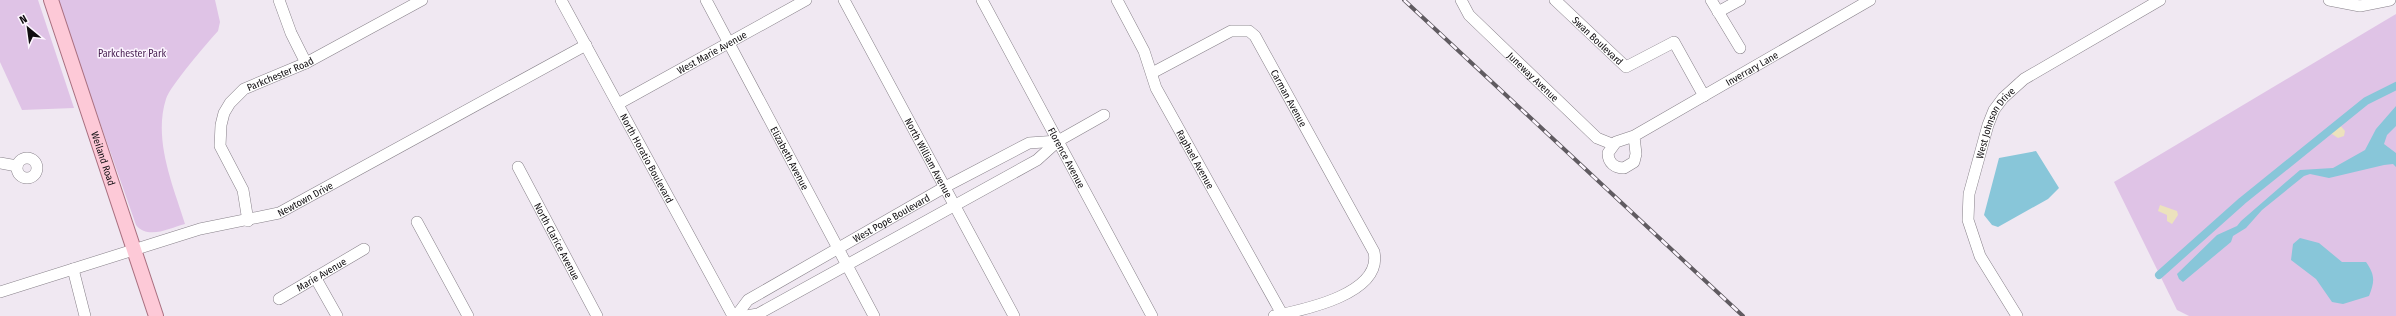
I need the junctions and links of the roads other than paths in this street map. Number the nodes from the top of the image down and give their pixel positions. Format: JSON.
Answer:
{"nodes":[{"id":1,"x":51,"y":0,"type":"edge"},
{"id":2,"x":279,"y":0,"type":"edge"},
{"id":3,"x":422,"y":0,"type":"edge"},
{"id":4,"x":561,"y":0,"type":"edge"},
{"id":5,"x":706,"y":0,"type":"edge"},
{"id":6,"x":806,"y":0,"type":"edge"},
{"id":7,"x":844,"y":0,"type":"edge"},
{"id":8,"x":982,"y":0,"type":"edge"},
{"id":9,"x":1117,"y":0,"type":"edge"},
{"id":10,"x":1461,"y":0,"type":"edge"},
{"id":11,"x":1555,"y":0,"type":"edge"},
{"id":12,"x":1711,"y":0,"type":"edge"},
{"id":13,"x":1740,"y":0,"type":"edge"},
{"id":14,"x":1870,"y":0,"type":"edge"},
{"id":15,"x":2160,"y":0,"type":"edge"},
{"id":16,"x":2329,"y":0,"type":"edge"},
{"id":17,"x":2390,"y":0,"type":"edge"},
{"id":18,"x":406,"y":4,"type":"edge"},
{"id":19,"x":1718,"y":12,"type":"junction"},
{"id":20,"x":729,"y":42,"type":"junction"},
{"id":21,"x":586,"y":45,"type":"junction"},
{"id":22,"x":1740,"y":48,"type":"dead end"},
{"id":23,"x":306,"y":63,"type":"junction"},
{"id":24,"x":1152,"y":73,"type":"junction"},
{"id":25,"x":1704,"y":96,"type":"junction"},
{"id":26,"x":618,"y":104,"type":"junction"},
{"id":27,"x":1104,"y":115,"type":"dead end"},
{"id":28,"x":1634,"y":136,"type":"junction"},
{"id":29,"x":1058,"y":141,"type":"junction"},
{"id":30,"x":1612,"y":144,"type":"junction"},
{"id":31,"x":0,"y":163,"type":"edge"},
{"id":32,"x":17,"y":166,"type":"dead end"},
{"id":33,"x":518,"y":167,"type":"dead end"},
{"id":34,"x":945,"y":187,"type":"junction"},
{"id":35,"x":955,"y":205,"type":"junction"},
{"id":36,"x":248,"y":221,"type":"junction"},
{"id":37,"x":418,"y":222,"type":"dead end"},
{"id":38,"x":838,"y":248,"type":"junction"},
{"id":39,"x":364,"y":249,"type":"dead end"},
{"id":40,"x":132,"y":250,"type":"junction"},
{"id":41,"x":846,"y":264,"type":"junction"},
{"id":42,"x":73,"y":269,"type":"junction"},
{"id":43,"x":315,"y":277,"type":"junction"},
{"id":44,"x":0,"y":292,"type":"edge"},
{"id":45,"x":279,"y":299,"type":"dead end"},
{"id":46,"x":1278,"y":315,"type":"edge"},
{"id":47,"x":85,"y":316,"type":"edge"},
{"id":48,"x":156,"y":316,"type":"edge"},
{"id":49,"x":337,"y":316,"type":"edge"},
{"id":50,"x":468,"y":316,"type":"edge"},
{"id":51,"x":597,"y":316,"type":"edge"},
{"id":52,"x":734,"y":316,"type":"edge"},
{"id":53,"x":746,"y":316,"type":"edge"},
{"id":54,"x":874,"y":316,"type":"edge"},
{"id":55,"x":1014,"y":316,"type":"edge"},
{"id":56,"x":1152,"y":316,"type":"edge"},
{"id":57,"x":2017,"y":316,"type":"edge"}],
"edges":[{"from":1,"to":40,"type":"main road","name":"Weiland Road"},
{"from":2,"to":23,"type":"street"},
{"from":3,"to":18,"type":"street","name":"Parkchester Road"},
{"from":4,"to":21,"type":"street","name":"North Horatio Boulevard"},
{"from":5,"to":20,"type":"street","name":"Elizabeth Avenue"},
{"from":6,"to":20,"type":"street","name":"West Marie Avenue"},
{"from":7,"to":34,"type":"street","name":"North William Avenue"},
{"from":8,"to":29,"type":"street","name":"Florence Avenue"},
{"from":9,"to":24,"type":"street","name":"Raphael Avenue"},
{"from":10,"to":30,"type":"street","name":"Juneway Avenue"},
{"from":11,"to":25,"type":"street","name":"Swan Boulevard"},
{"from":12,"to":19,"type":"street"},
{"from":13,"to":19,"type":"street"},
{"from":14,"to":25,"type":"street","name":"Inverrary Lane"},
{"from":15,"to":57,"type":"street","name":"West Johnson Drive"},
{"from":16,"to":17,"type":"street"},
{"from":18,"to":23,"type":"street","name":"Parkchester Road"},
{"from":19,"to":22,"type":"street"},
{"from":20,"to":26,"type":"street","name":"West Marie Avenue"},
{"from":20,"to":38,"type":"street","name":"Elizabeth Avenue"},
{"from":21,"to":26,"type":"street","name":"North Horatio Boulevard"},
{"from":21,"to":36,"type":"street","name":"Newtown Drive"},
{"from":23,"to":36,"type":"street","name":"Parkchester Road"},
{"from":24,"to":46,"type":"street","name":"Raphael Avenue"},
{"from":24,"to":46,"type":"street","name":"Carman Avenue"},
{"from":25,"to":28,"type":"street","name":"Inverrary Lane"},
{"from":26,"to":52,"type":"street","name":"North Horatio Boulevard"},
{"from":27,"to":29,"type":"street","name":"West Pope Boulevard"},
{"from":28,"to":30,"type":"street","name":"Inverrary Lane"},
{"from":28,"to":30,"type":"street"},
{"from":29,"to":34,"type":"street","name":"West Pope Boulevard"},
{"from":29,"to":35,"type":"street","name":"West Pope Boulevard"},
{"from":29,"to":56,"type":"street","name":"Florence Avenue"},
{"from":31,"to":32,"type":"street"},
{"from":33,"to":51,"type":"street","name":"North Clarice Avenue"},
{"from":34,"to":35,"type":"street","name":"North William Avenue"},
{"from":34,"to":38,"type":"street","name":"West Pope Boulevard"},
{"from":35,"to":41,"type":"street","name":"West Pope Boulevard"},
{"from":35,"to":55,"type":"street","name":"North William Avenue"},
{"from":36,"to":40,"type":"street","name":"Newtown Drive"},
{"from":37,"to":50,"type":"street"},
{"from":38,"to":41,"type":"street","name":"Elizabeth Avenue"},
{"from":38,"to":52,"type":"street","name":"West Pope Boulevard"},
{"from":39,"to":43,"type":"street","name":"Marie Avenue"},
{"from":40,"to":42,"type":"street","name":"Newtown Drive"},
{"from":40,"to":48,"type":"main road","name":"Weiland Road"},
{"from":41,"to":53,"type":"street","name":"West Pope Boulevard"},
{"from":41,"to":54,"type":"street","name":"Elizabeth Avenue"},
{"from":42,"to":44,"type":"street","name":"Newtown Drive"},
{"from":42,"to":47,"type":"street"},
{"from":43,"to":45,"type":"street","name":"Marie Avenue"},
{"from":43,"to":49,"type":"street"}]}
